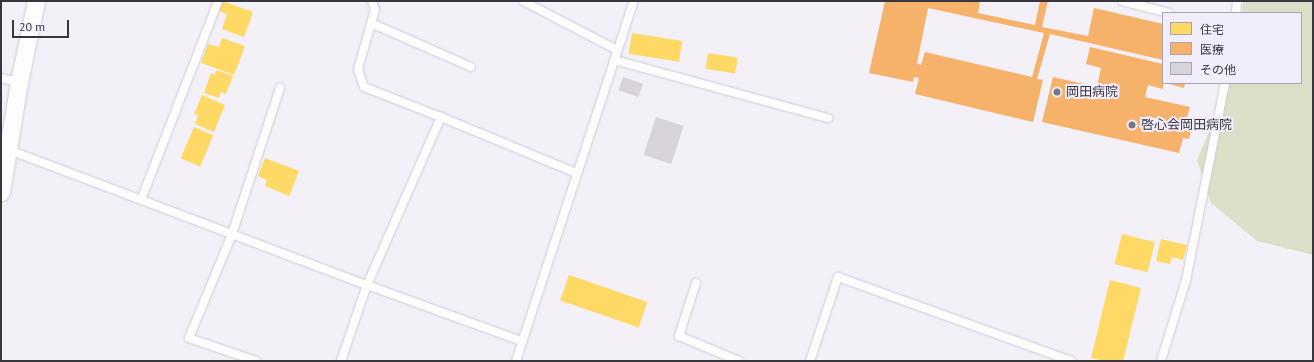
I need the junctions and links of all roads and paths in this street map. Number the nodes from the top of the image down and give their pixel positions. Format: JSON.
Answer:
{"nodes":[{"id":1,"x":36,"y":1,"type":"edge"},
{"id":2,"x":218,"y":1,"type":"edge"},
{"id":3,"x":372,"y":1,"type":"edge"},
{"id":4,"x":523,"y":1,"type":"edge"},
{"id":5,"x":634,"y":1,"type":"edge"},
{"id":6,"x":1122,"y":1,"type":"edge"},
{"id":7,"x":1237,"y":1,"type":"edge"},
{"id":8,"x":1164,"y":12,"type":"edge"},
{"id":9,"x":1236,"y":12,"type":"edge"},
{"id":10,"x":371,"y":23,"type":"junction"},
{"id":11,"x":617,"y":50,"type":"junction"},
{"id":12,"x":614,"y":60,"type":"junction"},
{"id":13,"x":471,"y":67,"type":"dead end"},
{"id":14,"x":1,"y":78,"type":"edge"},
{"id":15,"x":19,"y":82,"type":"junction"},
{"id":16,"x":1225,"y":84,"type":"edge"},
{"id":17,"x":280,"y":88,"type":"dead end"},
{"id":18,"x":441,"y":117,"type":"junction"},
{"id":19,"x":828,"y":118,"type":"dead end"},
{"id":20,"x":9,"y":150,"type":"junction"},
{"id":21,"x":576,"y":173,"type":"junction"},
{"id":22,"x":1,"y":192,"type":"edge"},
{"id":23,"x":141,"y":200,"type":"junction"},
{"id":24,"x":232,"y":234,"type":"junction"},
{"id":25,"x":696,"y":283,"type":"dead end"},
{"id":26,"x":367,"y":284,"type":"junction"},
{"id":27,"x":522,"y":340,"type":"junction"},
{"id":28,"x":256,"y":361,"type":"edge"},
{"id":29,"x":341,"y":361,"type":"edge"},
{"id":30,"x":516,"y":361,"type":"edge"},
{"id":31,"x":738,"y":361,"type":"edge"},
{"id":32,"x":810,"y":361,"type":"edge"},
{"id":33,"x":1071,"y":361,"type":"edge"},
{"id":34,"x":1161,"y":361,"type":"edge"}],
"edges":[{"from":1,"to":15,"type":"street"},
{"from":2,"to":23,"type":"lane"},
{"from":3,"to":10,"type":"lane"},
{"from":4,"to":11,"type":"lane"},
{"from":5,"to":11,"type":"lane"},
{"from":6,"to":8,"type":"lane"},
{"from":7,"to":9,"type":"lane"},
{"from":10,"to":13,"type":"lane"},
{"from":10,"to":18,"type":"lane"},
{"from":11,"to":12,"type":"lane"},
{"from":12,"to":19,"type":"lane"},
{"from":12,"to":21,"type":"lane"},
{"from":14,"to":15,"type":"lane"},
{"from":15,"to":20,"type":"street"},
{"from":16,"to":34,"type":"lane"},
{"from":17,"to":24,"type":"lane"},
{"from":18,"to":21,"type":"lane"},
{"from":18,"to":26,"type":"lane"},
{"from":20,"to":22,"type":"street"},
{"from":20,"to":23,"type":"lane"},
{"from":21,"to":27,"type":"lane"},
{"from":23,"to":24,"type":"lane"},
{"from":24,"to":26,"type":"lane"},
{"from":24,"to":28,"type":"lane"},
{"from":25,"to":31,"type":"lane"},
{"from":26,"to":27,"type":"lane"},
{"from":26,"to":29,"type":"lane"},
{"from":27,"to":30,"type":"lane"},
{"from":32,"to":33,"type":"lane"}]}
